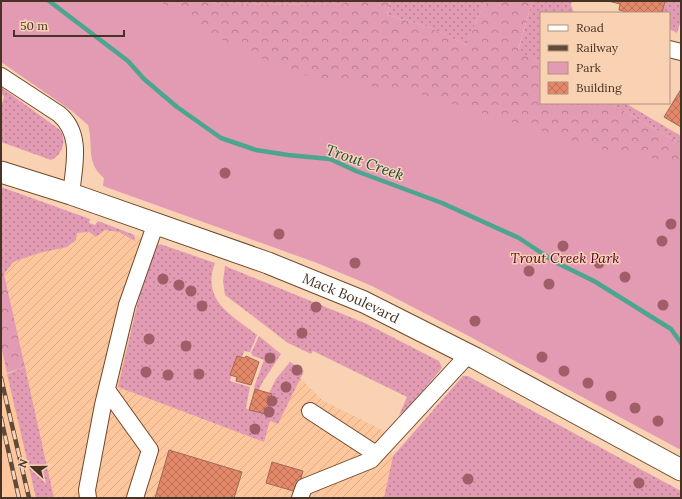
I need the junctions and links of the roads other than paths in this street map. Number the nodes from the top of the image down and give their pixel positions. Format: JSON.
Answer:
{"nodes":[{"id":1,"x":670,"y":49,"type":"edge"},
{"id":2,"x":681,"y":52,"type":"edge"},
{"id":3,"x":1,"y":76,"type":"edge"},
{"id":4,"x":1,"y":172,"type":"edge"},
{"id":5,"x":71,"y":194,"type":"junction"},
{"id":6,"x":156,"y":224,"type":"junction"},
{"id":7,"x":468,"y":355,"type":"junction"},
{"id":8,"x":107,"y":390,"type":"junction"},
{"id":9,"x":310,"y":411,"type":"dead end"},
{"id":10,"x":376,"y":454,"type":"junction"},
{"id":11,"x":681,"y":470,"type":"edge"},
{"id":12,"x":88,"y":498,"type":"edge"},
{"id":13,"x":135,"y":498,"type":"edge"},
{"id":14,"x":300,"y":498,"type":"edge"}],
"edges":[{"from":1,"to":2,"type":"street"},
{"from":3,"to":5,"type":"street"},
{"from":4,"to":5,"type":"main road","name":"Mack Boulevard"},
{"from":5,"to":6,"type":"main road","name":"Mack Boulevard"},
{"from":6,"to":7,"type":"main road","name":"Mack Boulevard"},
{"from":6,"to":8,"type":"street"},
{"from":7,"to":10,"type":"street"},
{"from":7,"to":11,"type":"main road","name":"Mack Boulevard"},
{"from":8,"to":12,"type":"street"},
{"from":8,"to":13,"type":"street"},
{"from":9,"to":10,"type":"street"},
{"from":10,"to":14,"type":"street"}]}
